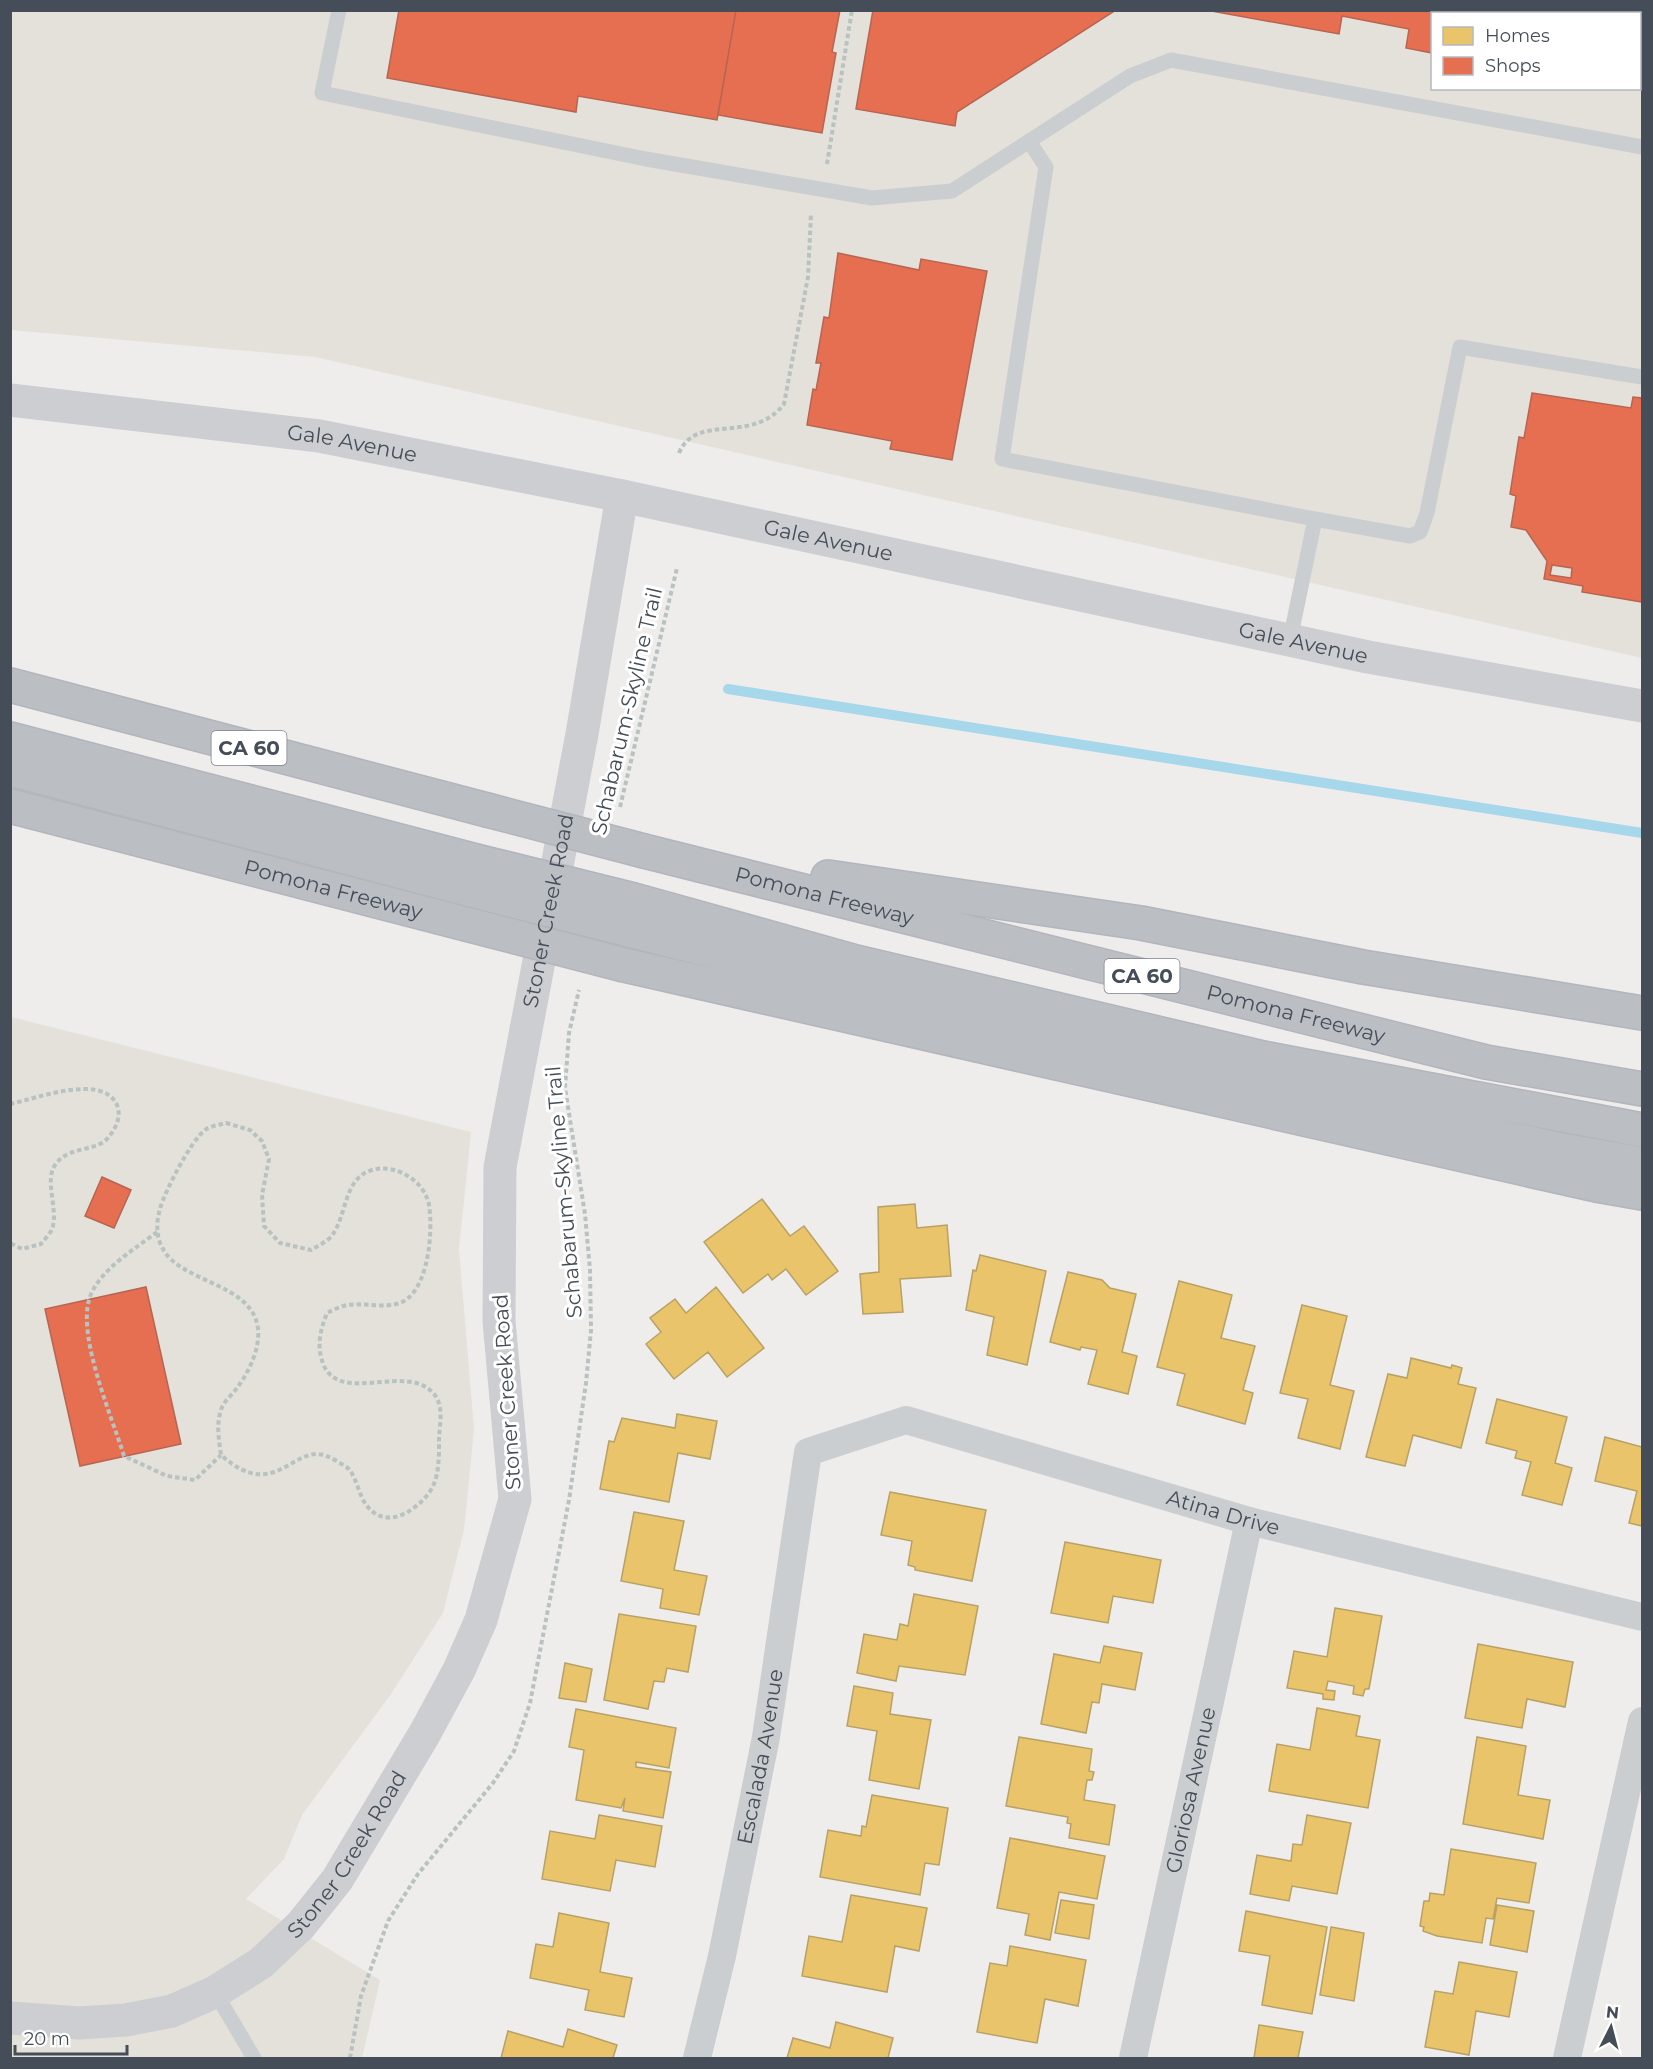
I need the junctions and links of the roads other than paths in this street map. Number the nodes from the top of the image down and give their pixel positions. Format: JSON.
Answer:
{"nodes":[{"id":1,"x":339,"y":10,"type":"edge"},
{"id":2,"x":1029,"y":141,"type":"junction"},
{"id":3,"x":1642,"y":147,"type":"edge"},
{"id":4,"x":1642,"y":377,"type":"edge"},
{"id":5,"x":10,"y":400,"type":"edge"},
{"id":6,"x":622,"y":496,"type":"junction"},
{"id":7,"x":1315,"y":519,"type":"junction"},
{"id":8,"x":1290,"y":640,"type":"junction"},
{"id":9,"x":10,"y":685,"type":"edge"},
{"id":10,"x":1642,"y":706,"type":"edge"},
{"id":11,"x":10,"y":739,"type":"edge"},
{"id":12,"x":10,"y":769,"type":"edge"},
{"id":13,"x":10,"y":806,"type":"edge"},
{"id":14,"x":644,"y":851,"type":"junction"},
{"id":15,"x":473,"y":875,"type":"junction"},
{"id":16,"x":631,"y":915,"type":"junction"},
{"id":17,"x":1642,"y":1013,"type":"edge"},
{"id":18,"x":1642,"y":1089,"type":"edge"},
{"id":19,"x":1642,"y":1131,"type":"edge"},
{"id":20,"x":1642,"y":1164,"type":"edge"},
{"id":21,"x":1596,"y":1185,"type":"junction"},
{"id":22,"x":1642,"y":1193,"type":"edge"},
{"id":23,"x":1642,"y":1206,"type":"edge"},
{"id":24,"x":808,"y":1452,"type":"joint"},
{"id":25,"x":1249,"y":1521,"type":"junction"},
{"id":26,"x":1642,"y":1617,"type":"edge"},
{"id":27,"x":1642,"y":1721,"type":"edge"},
{"id":28,"x":215,"y":1992,"type":"junction"},
{"id":29,"x":10,"y":2018,"type":"edge"},
{"id":30,"x":254,"y":2058,"type":"edge"},
{"id":31,"x":697,"y":2058,"type":"edge"},
{"id":32,"x":1133,"y":2058,"type":"edge"},
{"id":33,"x":1567,"y":2058,"type":"edge"}],
"edges":[{"from":1,"to":2,"type":"lane"},
{"from":2,"to":3,"type":"lane"},
{"from":2,"to":7,"type":"lane"},
{"from":4,"to":7,"type":"lane"},
{"from":5,"to":6,"type":"street","name":"Gale Avenue"},
{"from":6,"to":8,"type":"street","name":"Gale Avenue"},
{"from":6,"to":28,"type":"street","name":"Stoner Creek Road"},
{"from":7,"to":8,"type":"lane"},
{"from":8,"to":10,"type":"street","name":"Gale Avenue"},
{"from":9,"to":14,"type":"highway","name":"Pomona Freeway","number":"CA 60","bridge":true},
{"from":11,"to":15,"type":"highway"},
{"from":12,"to":15,"type":"highway"},
{"from":13,"to":21,"type":"highway","name":"Pomona Freeway","bridge":true},
{"from":14,"to":17,"type":"highway"},
{"from":14,"to":18,"type":"highway","name":"Pomona Freeway","number":"CA 60"},
{"from":15,"to":16,"type":"highway","bridge":true},
{"from":16,"to":19,"type":"highway"},
{"from":16,"to":20,"type":"highway"},
{"from":21,"to":22,"type":"highway","name":"Pomona Freeway"},
{"from":21,"to":23,"type":"highway"},
{"from":24,"to":25,"type":"street","name":"Atina Drive"},
{"from":24,"to":31,"type":"street","name":"Escalada Avenue"},
{"from":25,"to":26,"type":"street","name":"Atina Drive"},
{"from":25,"to":32,"type":"street","name":"Gloriosa Avenue"},
{"from":27,"to":33,"type":"street"},
{"from":28,"to":29,"type":"street","name":"Stoner Creek Road"},
{"from":28,"to":30,"type":"lane"}]}
